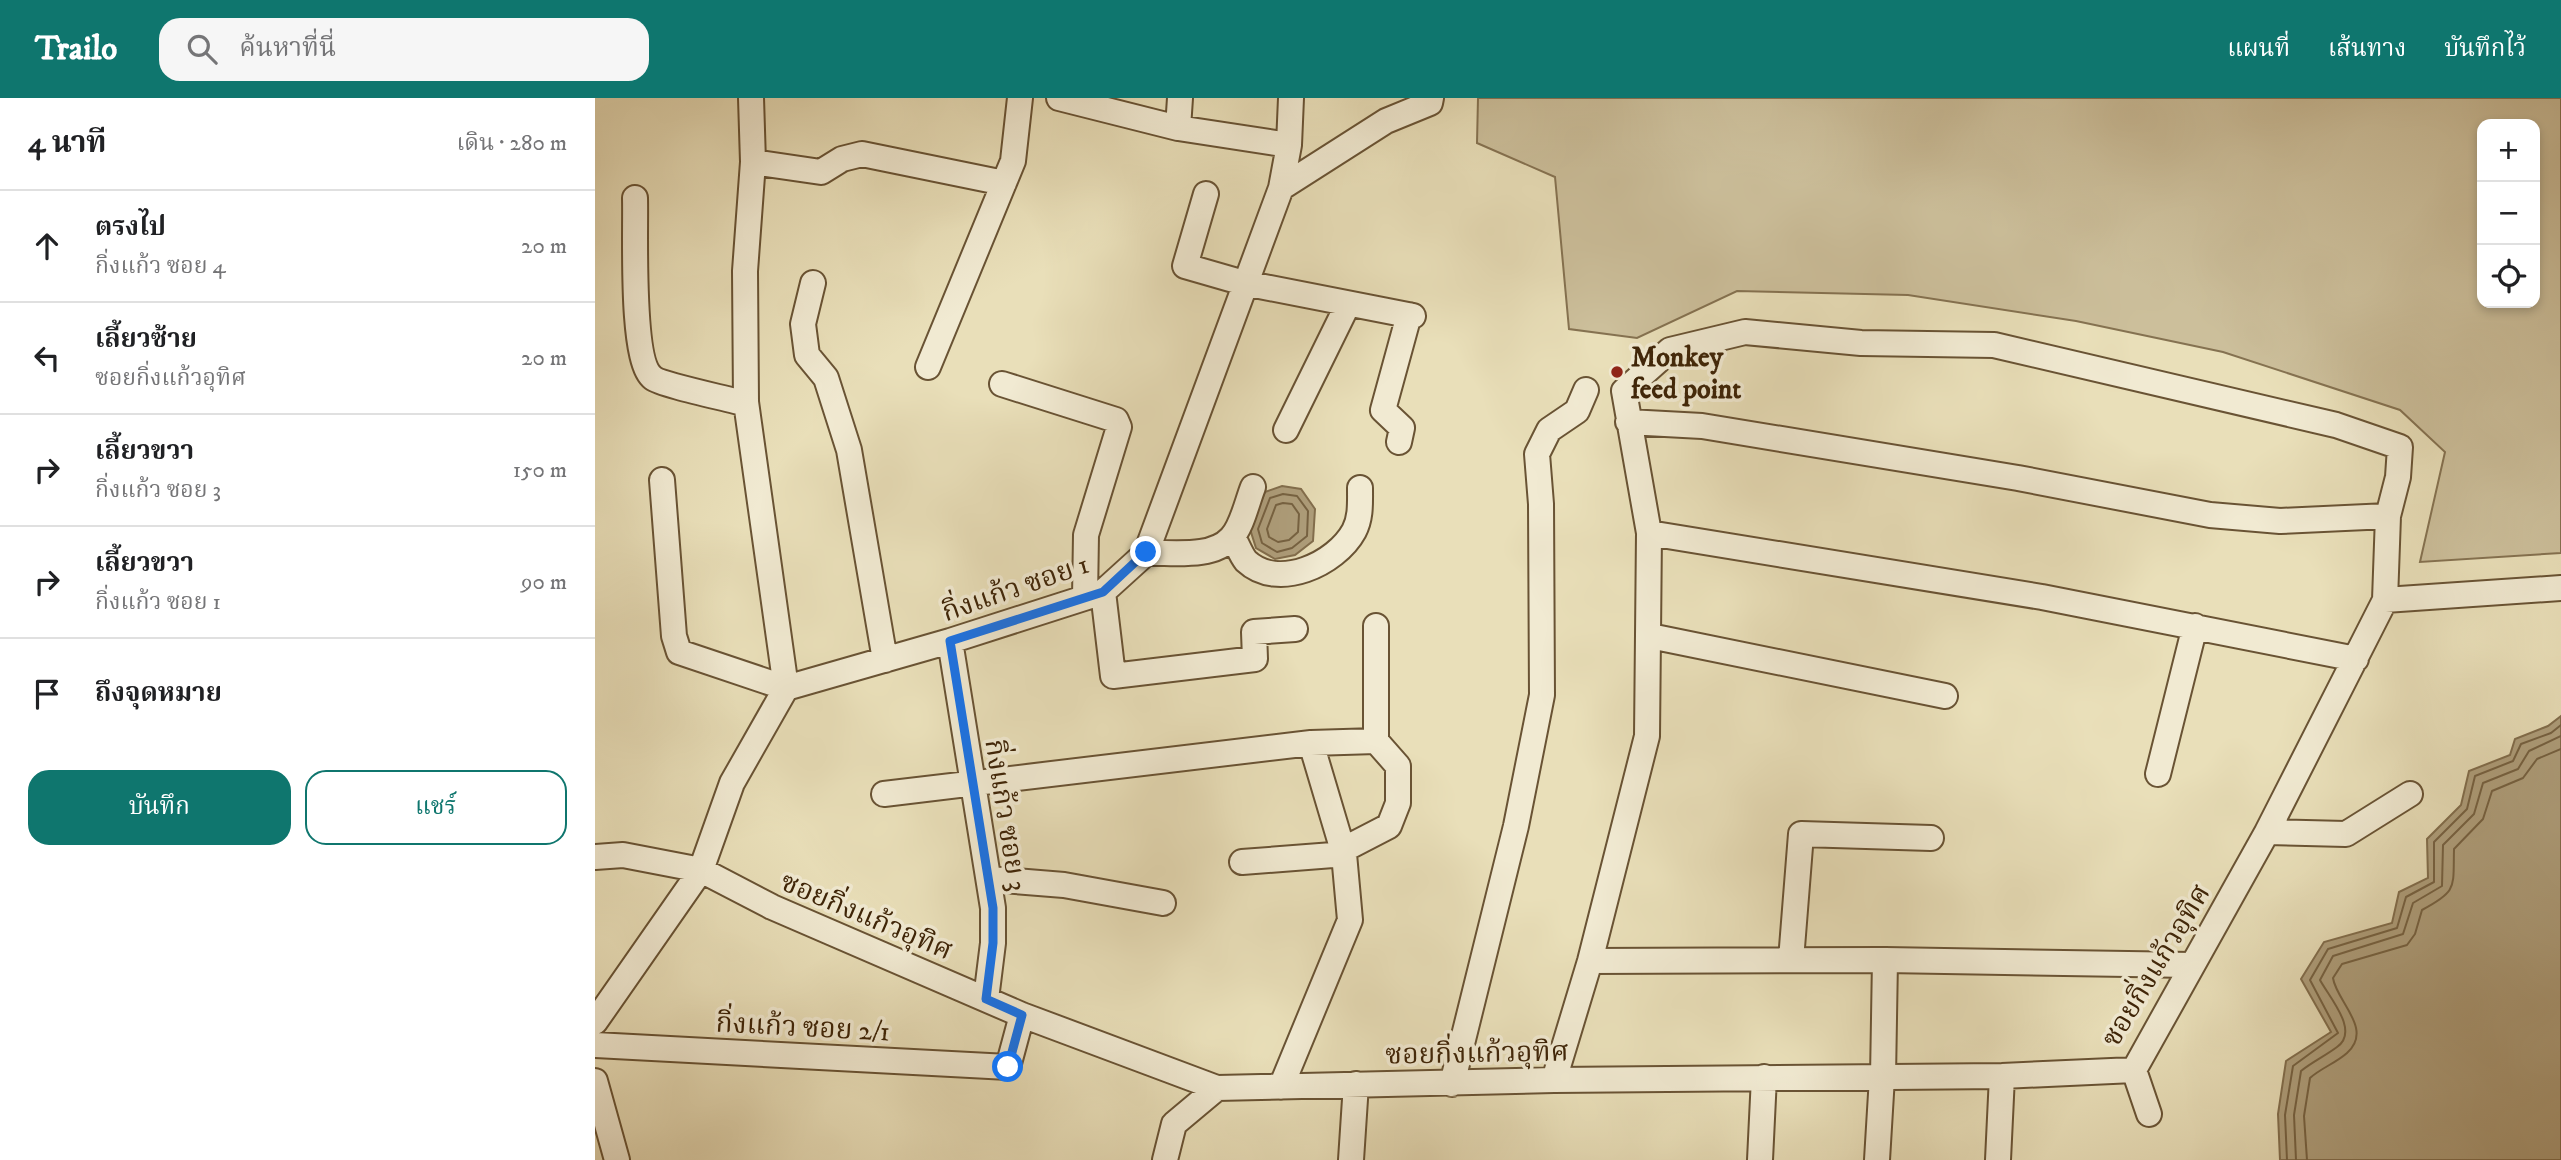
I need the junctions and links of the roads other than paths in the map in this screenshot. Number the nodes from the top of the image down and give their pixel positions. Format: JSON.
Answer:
{"nodes":[{"id":1,"x":751,"y":98,"type":"edge"},
{"id":2,"x":1020,"y":98,"type":"edge"},
{"id":3,"x":1059,"y":98,"type":"edge"},
{"id":4,"x":1180,"y":98,"type":"edge"},
{"id":5,"x":1291,"y":98,"type":"edge"},
{"id":6,"x":1431,"y":98,"type":"edge"},
{"id":7,"x":1178,"y":128,"type":"junction"},
{"id":8,"x":1289,"y":145,"type":"junction"},
{"id":9,"x":753,"y":162,"type":"junction"},
{"id":10,"x":1004,"y":183,"type":"junction"},
{"id":11,"x":1281,"y":188,"type":"junction"},
{"id":12,"x":1206,"y":194,"type":"dead end"},
{"id":13,"x":635,"y":198,"type":"dead end"},
{"id":14,"x":813,"y":283,"type":"dead end"},
{"id":15,"x":1244,"y":283,"type":"junction"},
{"id":16,"x":1348,"y":304,"type":"junction"},
{"id":17,"x":928,"y":367,"type":"dead end"},
{"id":18,"x":1002,"y":384,"type":"dead end"},
{"id":19,"x":1586,"y":390,"type":"dead end"},
{"id":20,"x":746,"y":404,"type":"junction"},
{"id":21,"x":1629,"y":422,"type":"junction"},
{"id":22,"x":1286,"y":430,"type":"dead end"},
{"id":23,"x":1399,"y":442,"type":"dead end"},
{"id":24,"x":661,"y":480,"type":"dead end"},
{"id":25,"x":1253,"y":487,"type":"dead end"},
{"id":26,"x":1360,"y":488,"type":"dead end"},
{"id":27,"x":2388,"y":516,"type":"junction"},
{"id":28,"x":1650,"y":533,"type":"junction"},
{"id":29,"x":1233,"y":537,"type":"junction"},
{"id":30,"x":1146,"y":552,"type":"junction"},
{"id":31,"x":2561,"y":588,"type":"edge"},
{"id":32,"x":1094,"y":594,"type":"junction"},
{"id":33,"x":2385,"y":600,"type":"junction"},
{"id":34,"x":1376,"y":626,"type":"dead end"},
{"id":35,"x":2195,"y":626,"type":"junction"},
{"id":36,"x":1295,"y":629,"type":"dead end"},
{"id":37,"x":1650,"y":636,"type":"junction"},
{"id":38,"x":950,"y":641,"type":"junction"},
{"id":39,"x":2356,"y":659,"type":"junction"},
{"id":40,"x":885,"y":660,"type":"junction"},
{"id":41,"x":786,"y":688,"type":"junction"},
{"id":42,"x":1945,"y":696,"type":"dead end"},
{"id":43,"x":1376,"y":741,"type":"junction"},
{"id":44,"x":1311,"y":743,"type":"junction"},
{"id":45,"x":2158,"y":774,"type":"dead end"},
{"id":46,"x":972,"y":783,"type":"junction"},
{"id":47,"x":884,"y":794,"type":"dead end"},
{"id":48,"x":2410,"y":794,"type":"dead end"},
{"id":49,"x":2267,"y":831,"type":"junction"},
{"id":50,"x":1931,"y":838,"type":"dead end"},
{"id":51,"x":1343,"y":850,"type":"junction"},
{"id":52,"x":595,"y":857,"type":"edge"},
{"id":53,"x":1242,"y":862,"type":"dead end"},
{"id":54,"x":701,"y":870,"type":"junction"},
{"id":55,"x":989,"y":879,"type":"junction"},
{"id":56,"x":1163,"y":903,"type":"dead end"},
{"id":57,"x":1791,"y":960,"type":"junction"},
{"id":58,"x":1885,"y":960,"type":"junction"},
{"id":59,"x":1590,"y":961,"type":"junction"},
{"id":60,"x":2192,"y":965,"type":"junction"},
{"id":61,"x":986,"y":999,"type":"junction"},
{"id":62,"x":1022,"y":1015,"type":"junction"},
{"id":63,"x":595,"y":1022,"type":"edge"},
{"id":64,"x":595,"y":1045,"type":"edge"},
{"id":65,"x":2134,"y":1070,"type":"junction"},
{"id":66,"x":2002,"y":1076,"type":"junction"},
{"id":67,"x":1764,"y":1077,"type":"junction"},
{"id":68,"x":1882,"y":1077,"type":"junction"},
{"id":69,"x":1554,"y":1080,"type":"junction"},
{"id":70,"x":595,"y":1081,"type":"edge"},
{"id":71,"x":1356,"y":1084,"type":"junction"},
{"id":72,"x":1453,"y":1084,"type":"junction"},
{"id":73,"x":1280,"y":1087,"type":"junction"},
{"id":74,"x":1217,"y":1088,"type":"junction"},
{"id":75,"x":2149,"y":1114,"type":"dead end"},
{"id":76,"x":617,"y":1160,"type":"edge"},
{"id":77,"x":1164,"y":1160,"type":"edge"},
{"id":78,"x":1351,"y":1160,"type":"edge"},
{"id":79,"x":1760,"y":1160,"type":"edge"},
{"id":80,"x":1877,"y":1160,"type":"edge"},
{"id":81,"x":1998,"y":1160,"type":"edge"}],
"edges":[{"from":1,"to":9,"type":"street"},
{"from":2,"to":10,"type":"street"},
{"from":3,"to":7,"type":"street"},
{"from":4,"to":7,"type":"street"},
{"from":5,"to":8,"type":"street","name":"กิ่งแก้ว ซอย 1"},
{"from":6,"to":11,"type":"street"},
{"from":7,"to":8,"type":"street"},
{"from":8,"to":11,"type":"street","name":"กิ่งแก้ว ซอย 1"},
{"from":9,"to":10,"type":"street"},
{"from":9,"to":20,"type":"street"},
{"from":10,"to":17,"type":"street"},
{"from":11,"to":15,"type":"street","name":"กิ่งแก้ว ซอย 1"},
{"from":12,"to":15,"type":"street"},
{"from":13,"to":20,"type":"street"},
{"from":14,"to":40,"type":"street"},
{"from":15,"to":16,"type":"street"},
{"from":15,"to":30,"type":"street","name":"กิ่งแก้ว ซอย 1"},
{"from":16,"to":22,"type":"street"},
{"from":16,"to":23,"type":"street"},
{"from":18,"to":32,"type":"street"},
{"from":19,"to":72,"type":"street"},
{"from":20,"to":41,"type":"street"},
{"from":21,"to":27,"type":"street"},
{"from":21,"to":27,"type":"street"},
{"from":21,"to":28,"type":"street"},
{"from":24,"to":41,"type":"street"},
{"from":25,"to":29,"type":"street"},
{"from":26,"to":29,"type":"street"},
{"from":27,"to":33,"type":"street"},
{"from":28,"to":35,"type":"street"},
{"from":28,"to":37,"type":"street"},
{"from":29,"to":30,"type":"street"},
{"from":30,"to":32,"type":"street","name":"กิ่งแก้ว ซอย 1"},
{"from":31,"to":33,"type":"street"},
{"from":32,"to":36,"type":"street"},
{"from":32,"to":38,"type":"street","name":"กิ่งแก้ว ซอย 1"},
{"from":33,"to":39,"type":"street","name":"ซอยกิ่งแก้วอุทิศ"},
{"from":34,"to":43,"type":"street"},
{"from":35,"to":39,"type":"street"},
{"from":35,"to":45,"type":"street"},
{"from":37,"to":42,"type":"street"},
{"from":37,"to":59,"type":"street"},
{"from":38,"to":40,"type":"street","name":"กิ่งแก้ว ซอย 1"},
{"from":38,"to":46,"type":"street","name":"กิ่งแก้ว ซอย 3"},
{"from":39,"to":49,"type":"street","name":"ซอยกิ่งแก้วอุทิศ"},
{"from":40,"to":41,"type":"street","name":"กิ่งแก้ว ซอย 1"},
{"from":41,"to":54,"type":"street"},
{"from":43,"to":44,"type":"street"},
{"from":43,"to":51,"type":"street"},
{"from":44,"to":46,"type":"street"},
{"from":44,"to":51,"type":"street"},
{"from":46,"to":47,"type":"street"},
{"from":46,"to":55,"type":"street","name":"กิ่งแก้ว ซอย 3"},
{"from":48,"to":49,"type":"street"},
{"from":49,"to":60,"type":"street","name":"ซอยกิ่งแก้วอุทิศ"},
{"from":50,"to":57,"type":"street"},
{"from":51,"to":53,"type":"street"},
{"from":51,"to":73,"type":"street"},
{"from":52,"to":54,"type":"street","name":"ซอยกิ่งแก้วอุทิศ"},
{"from":54,"to":61,"type":"street","name":"ซอยกิ่งแก้วอุทิศ"},
{"from":54,"to":63,"type":"street"},
{"from":55,"to":56,"type":"street"},
{"from":55,"to":61,"type":"street","name":"กิ่งแก้ว ซอย 3"},
{"from":57,"to":58,"type":"street"},
{"from":57,"to":59,"type":"street"},
{"from":58,"to":60,"type":"street"},
{"from":58,"to":68,"type":"street"},
{"from":59,"to":69,"type":"street"},
{"from":60,"to":65,"type":"street","name":"ซอยกิ่งแก้วอุทิศ"},
{"from":61,"to":62,"type":"street","name":"ซอยกิ่งแก้วอุทิศ"},
{"from":62,"to":64,"type":"street","name":"กิ่งแก้ว ซอย 2/1"},
{"from":62,"to":74,"type":"street","name":"ซอยกิ่งแก้วอุทิศ"},
{"from":65,"to":66,"type":"street","name":"ซอยกิ่งแก้วอุทิศ"},
{"from":65,"to":75,"type":"street"},
{"from":66,"to":68,"type":"street","name":"ซอยกิ่งแก้วอุทิศ"},
{"from":66,"to":81,"type":"street"},
{"from":67,"to":68,"type":"street","name":"ซอยกิ่งแก้วอุทิศ"},
{"from":67,"to":69,"type":"street","name":"ซอยกิ่งแก้วอุทิศ"},
{"from":67,"to":79,"type":"street"},
{"from":68,"to":80,"type":"street"},
{"from":69,"to":72,"type":"street","name":"ซอยกิ่งแก้วอุทิศ"},
{"from":70,"to":76,"type":"street"},
{"from":71,"to":72,"type":"street","name":"ซอยกิ่งแก้วอุทิศ"},
{"from":71,"to":73,"type":"street","name":"ซอยกิ่งแก้วอุทิศ"},
{"from":71,"to":78,"type":"street"},
{"from":73,"to":74,"type":"street","name":"ซอยกิ่งแก้วอุทิศ"},
{"from":74,"to":77,"type":"street"}]}
